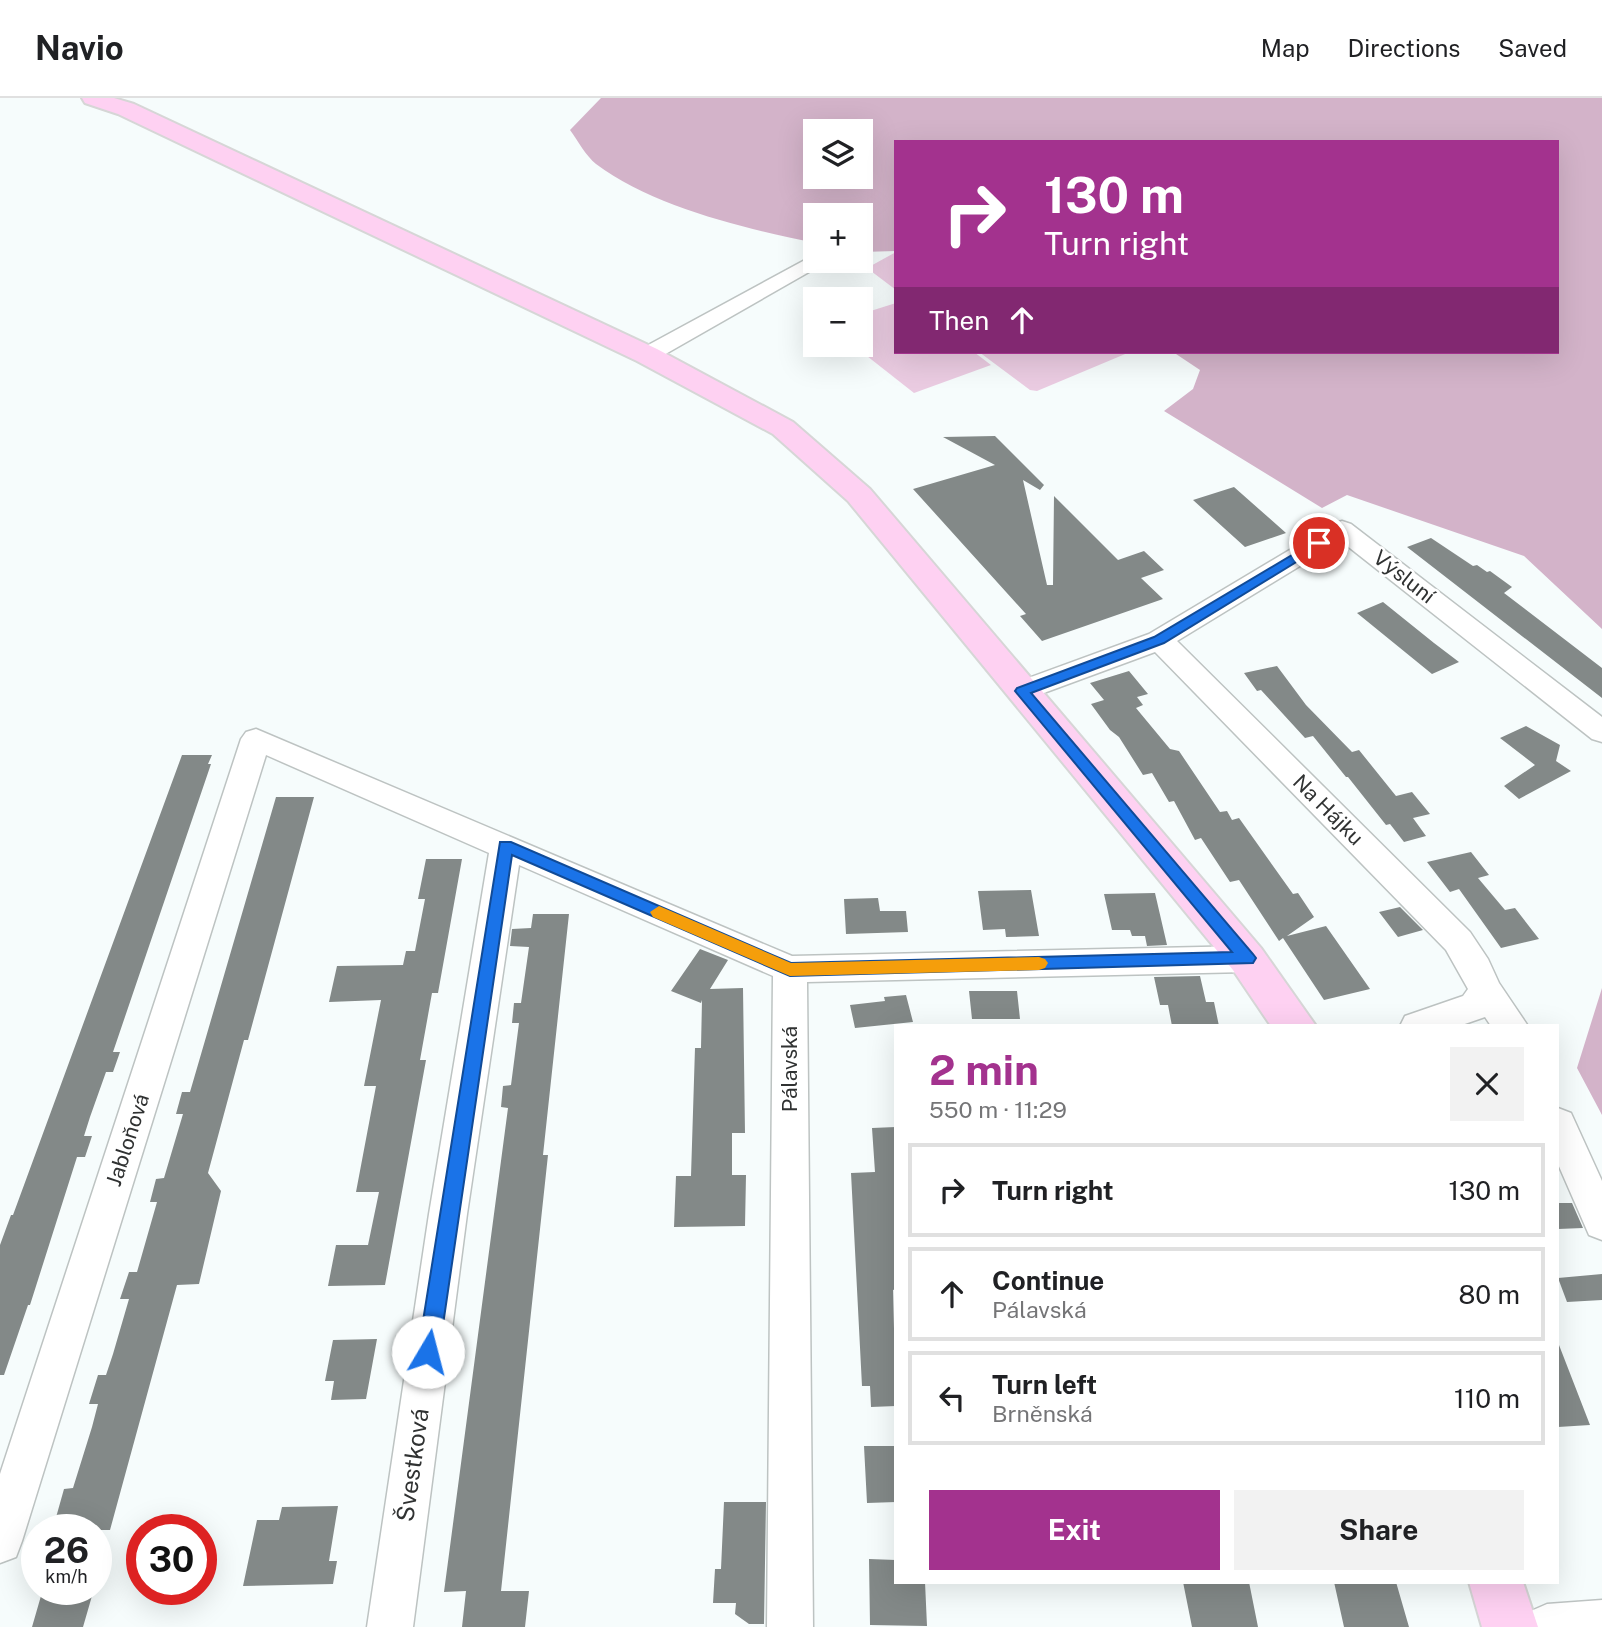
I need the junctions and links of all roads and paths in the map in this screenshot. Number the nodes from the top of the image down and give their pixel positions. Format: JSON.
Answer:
{"nodes":[{"id":1,"x":93,"y":98,"type":"edge"},
{"id":2,"x":803,"y":267,"type":"edge"},
{"id":3,"x":647,"y":355,"type":"junction"},
{"id":4,"x":1159,"y":640,"type":"junction"},
{"id":5,"x":1014,"y":682,"type":"junction"},
{"id":6,"x":1602,"y":732,"type":"edge"},
{"id":7,"x":506,"y":846,"type":"junction"},
{"id":8,"x":1247,"y":958,"type":"junction"},
{"id":9,"x":790,"y":969,"type":"junction"},
{"id":10,"x":1485,"y":990,"type":"junction"},
{"id":11,"x":1294,"y":1024,"type":"edge"},
{"id":12,"x":1423,"y":1024,"type":"edge"},
{"id":13,"x":1510,"y":1024,"type":"edge"},
{"id":14,"x":1559,"y":1126,"type":"edge"},
{"id":15,"x":1602,"y":1223,"type":"edge"},
{"id":16,"x":0,"y":1541,"type":"edge"},
{"id":17,"x":1497,"y":1584,"type":"edge"},
{"id":18,"x":1602,"y":1623,"type":"edge"},
{"id":19,"x":390,"y":1627,"type":"edge"},
{"id":20,"x":790,"y":1627,"type":"edge"},
{"id":21,"x":1510,"y":1627,"type":"edge"},
{"id":22,"x":1547,"y":1627,"type":"edge"}],
"edges":[{"from":1,"to":3,"type":"main road"},
{"from":2,"to":3,"type":"street"},
{"from":3,"to":5,"type":"main road"},
{"from":4,"to":5,"type":"street"},
{"from":4,"to":6,"type":"street","name":"Výsluní"},
{"from":4,"to":10,"type":"street","name":"Na Hájku"},
{"from":5,"to":8,"type":"main road"},
{"from":7,"to":9,"type":"street"},
{"from":7,"to":16,"type":"street","name":"Jabloňová"},
{"from":7,"to":19,"type":"street","name":"Švestková"},
{"from":8,"to":9,"type":"street"},
{"from":8,"to":11,"type":"main road"},
{"from":9,"to":20,"type":"street","name":"Pálavská"},
{"from":10,"to":12,"type":"street"},
{"from":10,"to":13,"type":"street","name":"Na Hájku"},
{"from":14,"to":15,"type":"street"},
{"from":17,"to":21,"type":"main road"},
{"from":18,"to":22,"type":"street"}]}
